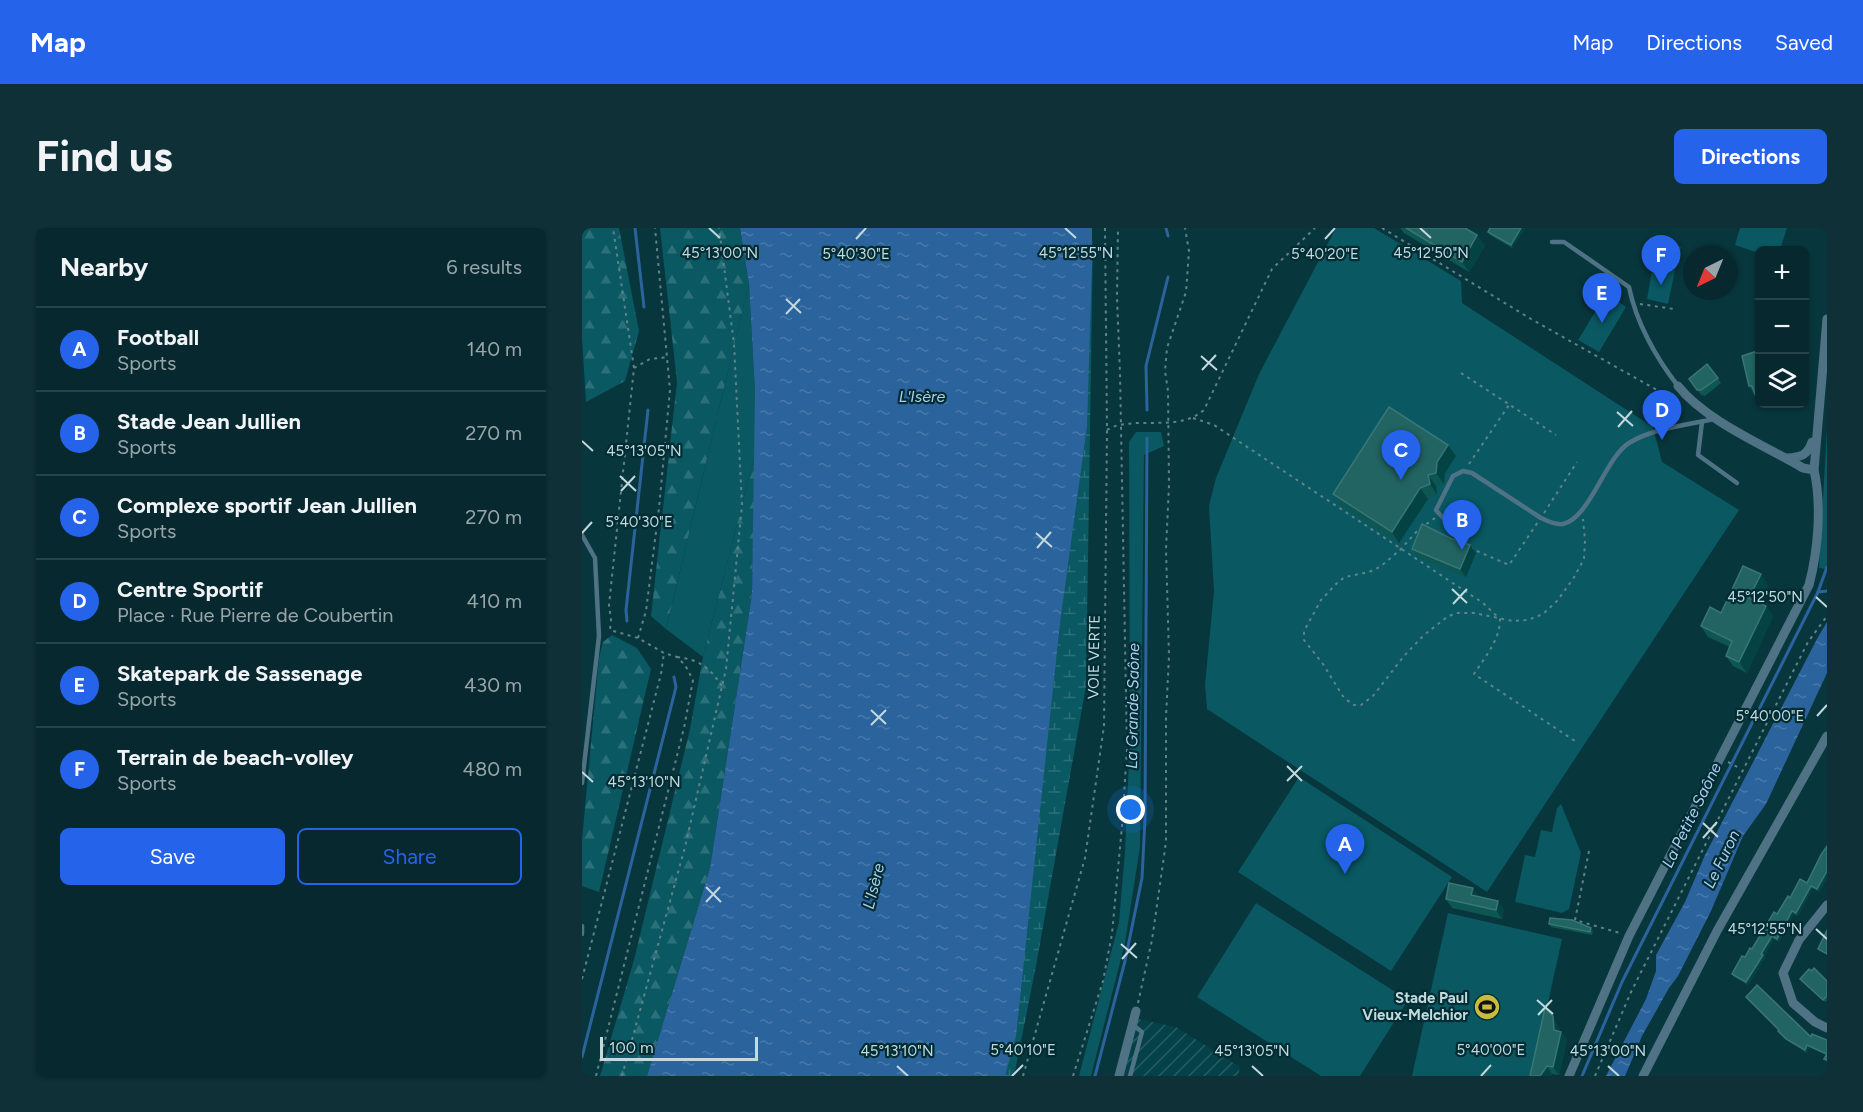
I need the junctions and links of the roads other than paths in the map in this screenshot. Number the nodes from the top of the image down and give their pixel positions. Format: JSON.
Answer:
{"nodes":[{"id":1,"x":1552,"y":242,"type":"dead end"},
{"id":2,"x":1827,"y":319,"type":"edge"},
{"id":3,"x":1678,"y":386,"type":"joint"},
{"id":4,"x":1717,"y":419,"type":"junction"},
{"id":5,"x":1702,"y":422,"type":"junction"},
{"id":6,"x":1816,"y":430,"type":"junction"},
{"id":7,"x":1787,"y":458,"type":"junction"},
{"id":8,"x":1814,"y":470,"type":"junction"},
{"id":9,"x":1737,"y":483,"type":"dead end"},
{"id":10,"x":582,"y":535,"type":"edge"},
{"id":11,"x":1457,"y":542,"type":"edge"},
{"id":12,"x":1827,"y":736,"type":"edge"},
{"id":13,"x":582,"y":783,"type":"edge"},
{"id":14,"x":1827,"y":905,"type":"edge"},
{"id":15,"x":582,"y":926,"type":"edge"},
{"id":16,"x":582,"y":934,"type":"edge"},
{"id":17,"x":1136,"y":1011,"type":"road end"},
{"id":18,"x":1133,"y":1025,"type":"junction"},
{"id":19,"x":1827,"y":1028,"type":"edge"},
{"id":20,"x":1119,"y":1076,"type":"edge"},
{"id":21,"x":1130,"y":1076,"type":"edge"},
{"id":22,"x":1569,"y":1076,"type":"edge"},
{"id":23,"x":1643,"y":1076,"type":"edge"}],
"edges":[{"from":1,"to":3,"type":"lane"},
{"from":2,"to":6,"type":"street"},
{"from":3,"to":4,"type":"street"},
{"from":4,"to":5,"type":"lane"},
{"from":4,"to":7,"type":"street"},
{"from":5,"to":9,"type":"lane"},
{"from":5,"to":11,"type":"lane"},
{"from":6,"to":7,"type":"street"},
{"from":6,"to":8,"type":"street"},
{"from":7,"to":8,"type":"street"},
{"from":8,"to":22,"type":"street"},
{"from":10,"to":13,"type":"lane"},
{"from":12,"to":23,"type":"street"},
{"from":14,"to":19,"type":"street"},
{"from":15,"to":16,"type":"lane"},
{"from":17,"to":18,"type":"street"},
{"from":18,"to":20,"type":"street"},
{"from":18,"to":21,"type":"lane"}]}
